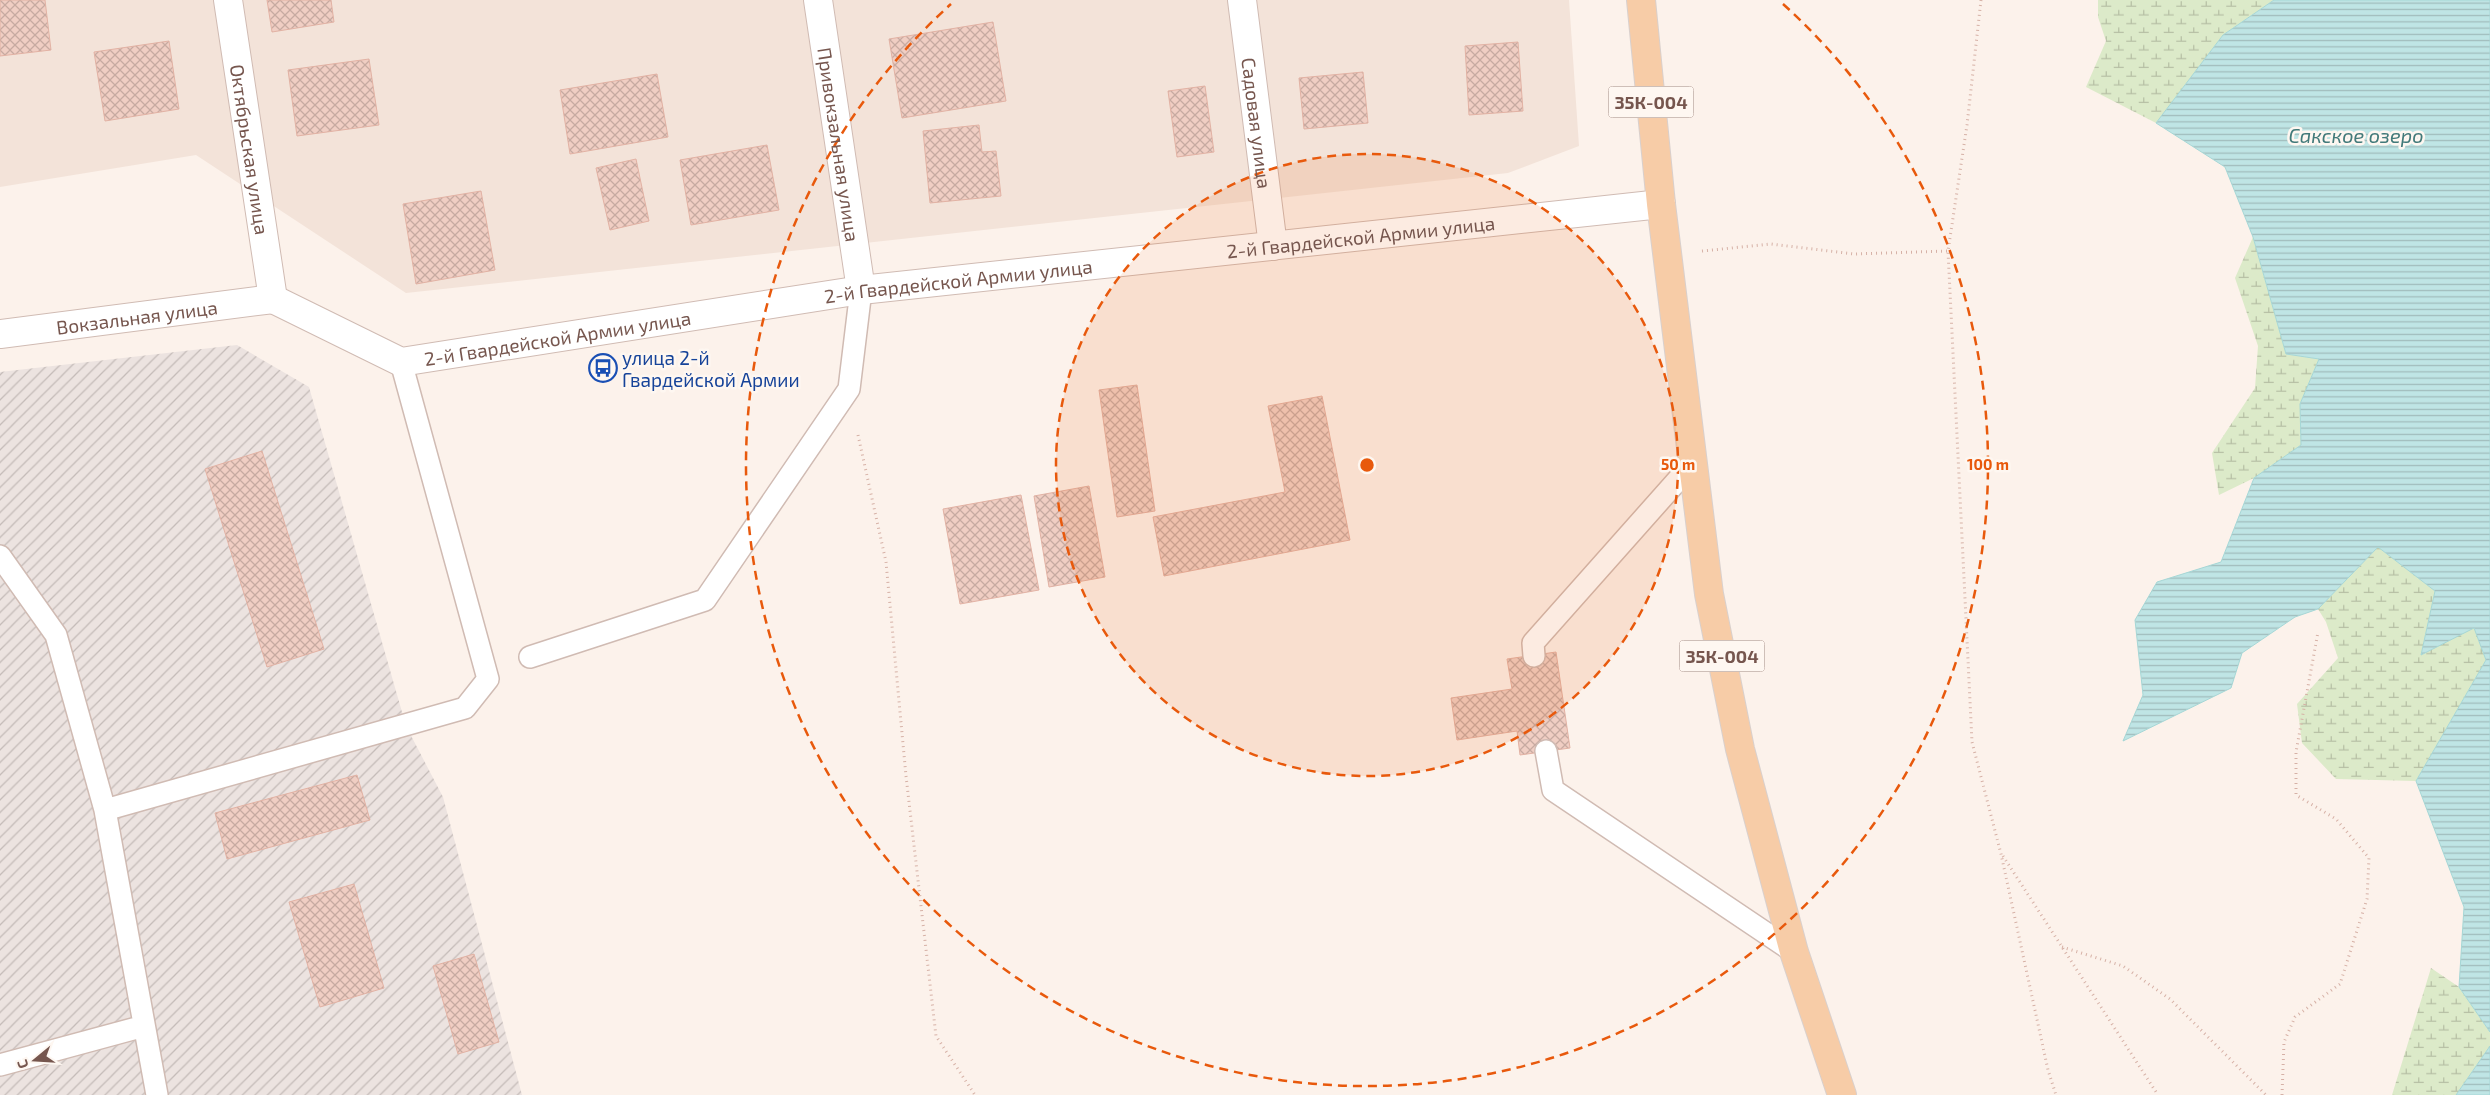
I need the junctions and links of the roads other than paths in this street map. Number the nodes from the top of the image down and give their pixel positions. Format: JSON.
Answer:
{"nodes":[{"id":1,"x":228,"y":0,"type":"edge"},
{"id":2,"x":818,"y":0,"type":"edge"},
{"id":3,"x":1242,"y":0,"type":"edge"},
{"id":4,"x":1641,"y":0,"type":"edge"},
{"id":5,"x":1661,"y":204,"type":"junction"},
{"id":6,"x":1273,"y":246,"type":"junction"},
{"id":7,"x":861,"y":290,"type":"junction"},
{"id":8,"x":273,"y":300,"type":"junction"},
{"id":9,"x":0,"y":334,"type":"edge"},
{"id":10,"x":401,"y":362,"type":"junction"},
{"id":11,"x":1692,"y":464,"type":"junction"},
{"id":12,"x":0,"y":556,"type":"edge"},
{"id":13,"x":1534,"y":656,"type":"dead end"},
{"id":14,"x":530,"y":657,"type":"dead end"},
{"id":15,"x":1546,"y":752,"type":"dead end"},
{"id":16,"x":105,"y":810,"type":"junction"},
{"id":17,"x":1794,"y":952,"type":"junction"},
{"id":18,"x":144,"y":1026,"type":"junction"},
{"id":19,"x":0,"y":1065,"type":"edge"},
{"id":20,"x":157,"y":1095,"type":"edge"},
{"id":21,"x":1842,"y":1095,"type":"edge"}],
"edges":[{"from":1,"to":8,"type":"street","name":"Октябрьская улица"},
{"from":2,"to":7,"type":"street","name":"Привокзальная улица"},
{"from":3,"to":6,"type":"street","name":"Садовая улица"},
{"from":4,"to":5,"type":"main road","number":"35К-004"},
{"from":5,"to":6,"type":"street","name":"2-й Гвардейской Армии улица"},
{"from":5,"to":11,"type":"main road","number":"35К-004"},
{"from":6,"to":7,"type":"street","name":"2-й Гвардейской Армии улица"},
{"from":7,"to":10,"type":"street","name":"2-й Гвардейской Армии улица"},
{"from":7,"to":14,"type":"lane"},
{"from":8,"to":9,"type":"street","name":"Вокзальная улица"},
{"from":8,"to":10,"type":"street","name":"2-й Гвардейской Армии улица"},
{"from":10,"to":16,"type":"lane"},
{"from":11,"to":13,"type":"lane"},
{"from":11,"to":17,"type":"main road","number":"35К-004"},
{"from":12,"to":16,"type":"lane"},
{"from":15,"to":17,"type":"lane"},
{"from":16,"to":18,"type":"lane"},
{"from":17,"to":21,"type":"main road","number":"35К-004"},
{"from":18,"to":19,"type":"lane"},
{"from":18,"to":20,"type":"lane"}]}
